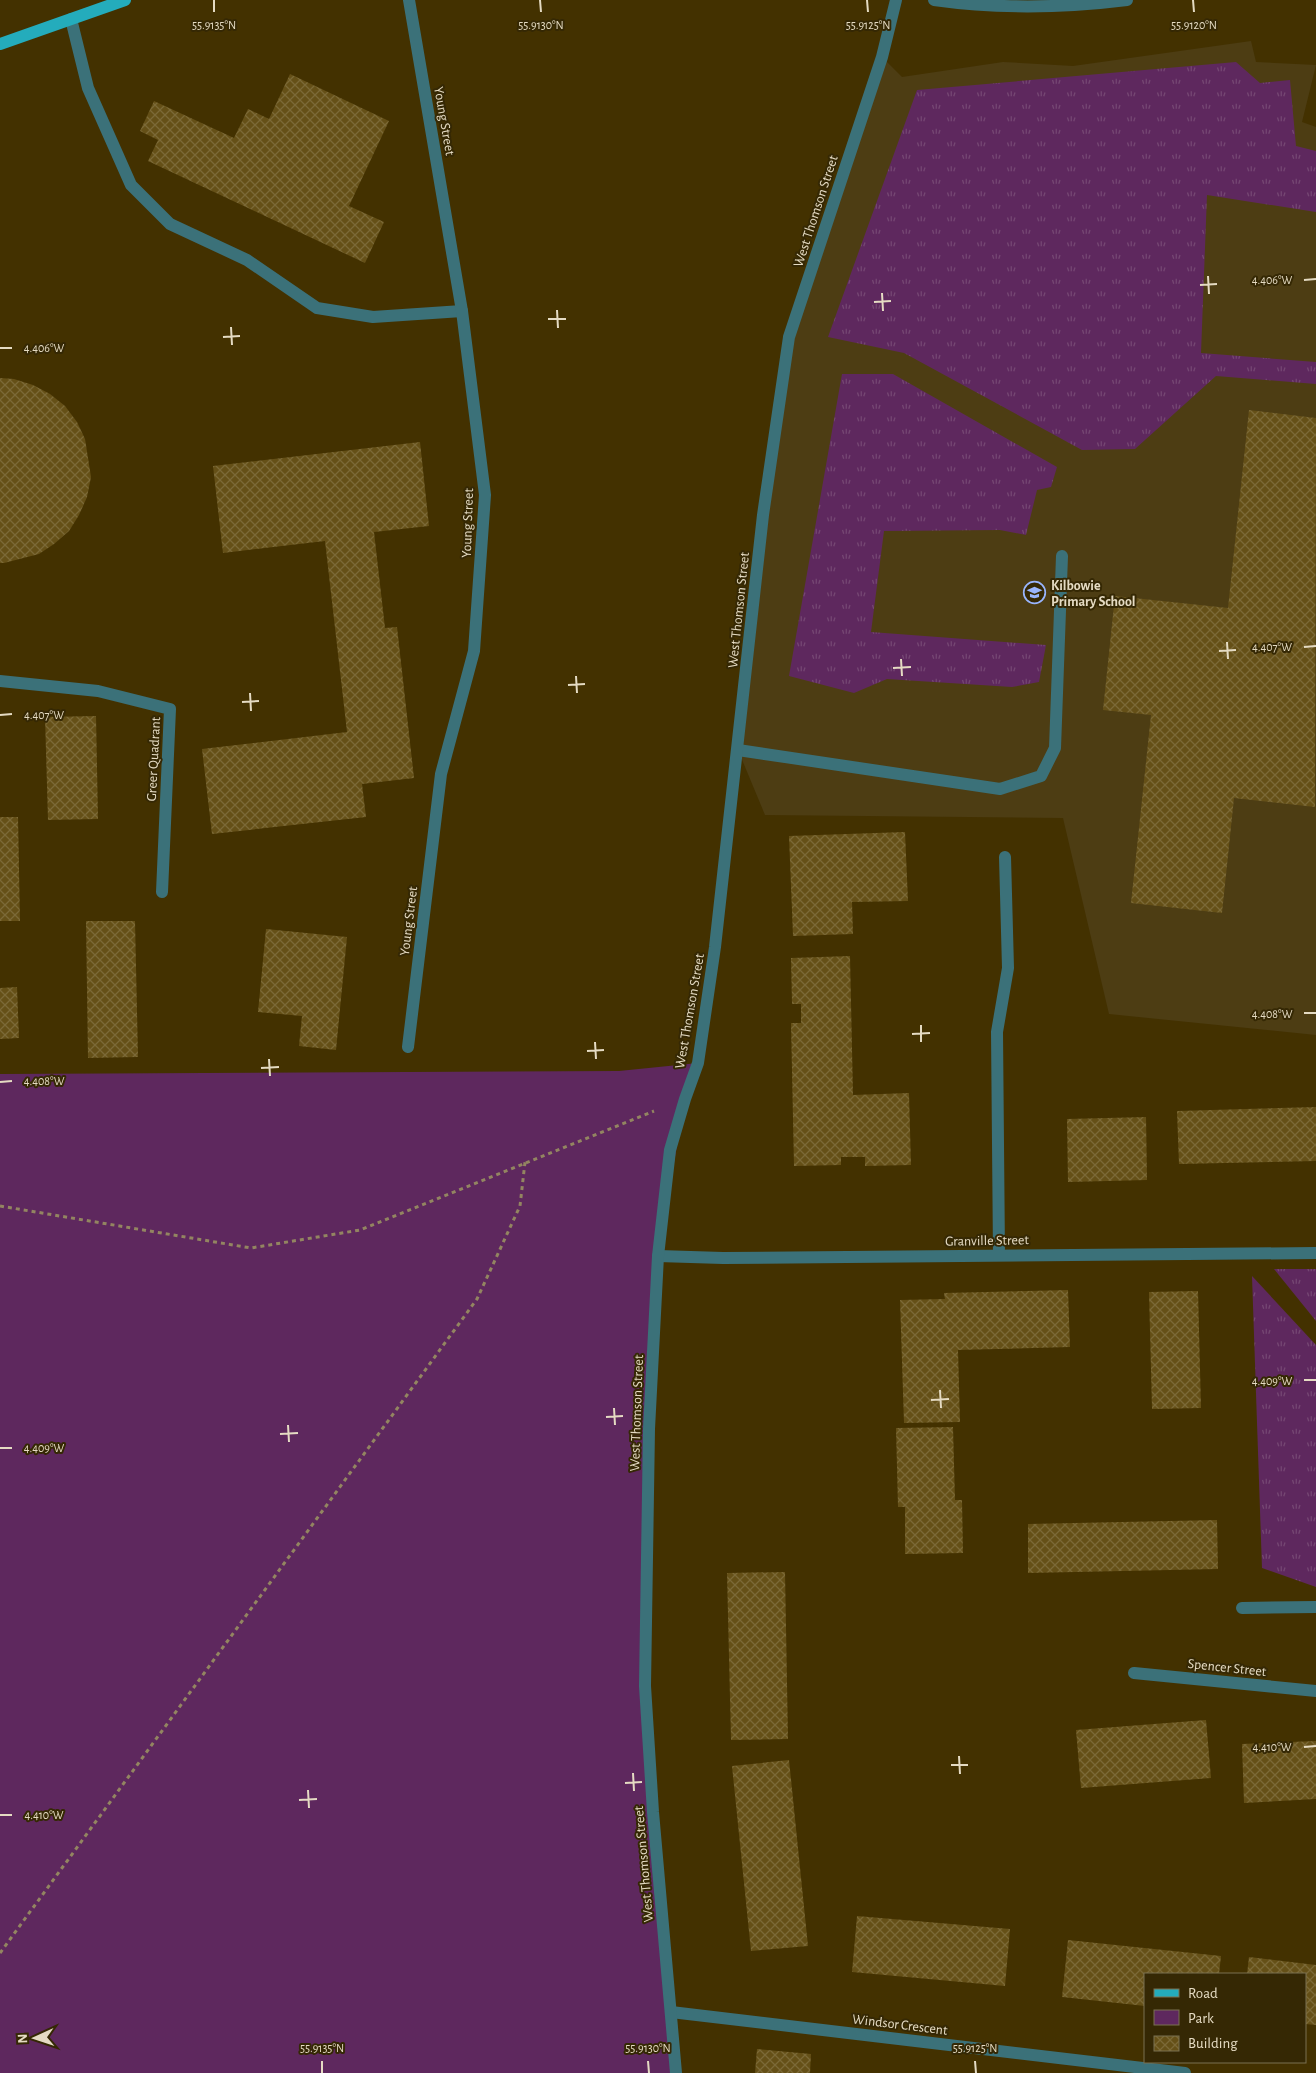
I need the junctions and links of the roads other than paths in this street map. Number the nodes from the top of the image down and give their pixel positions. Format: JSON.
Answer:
{"nodes":[{"id":1,"x":125,"y":0,"type":"edge"},
{"id":2,"x":409,"y":0,"type":"edge"},
{"id":3,"x":896,"y":0,"type":"edge"},
{"id":4,"x":934,"y":0,"type":"edge"},
{"id":5,"x":1127,"y":0,"type":"edge"},
{"id":6,"x":71,"y":19,"type":"junction"},
{"id":7,"x":0,"y":44,"type":"edge"},
{"id":8,"x":462,"y":311,"type":"junction"},
{"id":9,"x":1062,"y":556,"type":"dead end"},
{"id":10,"x":0,"y":681,"type":"edge"},
{"id":11,"x":738,"y":750,"type":"junction"},
{"id":12,"x":1005,"y":857,"type":"dead end"},
{"id":13,"x":162,"y":892,"type":"dead end"},
{"id":14,"x":408,"y":1047,"type":"dead end"},
{"id":15,"x":1316,"y":1253,"type":"edge"},
{"id":16,"x":999,"y":1255,"type":"junction"},
{"id":17,"x":658,"y":1256,"type":"junction"},
{"id":18,"x":1316,"y":1607,"type":"edge"},
{"id":19,"x":1242,"y":1608,"type":"dead end"},
{"id":20,"x":1134,"y":1673,"type":"dead end"},
{"id":21,"x":1316,"y":1691,"type":"edge"},
{"id":22,"x":671,"y":2012,"type":"junction"},
{"id":23,"x":676,"y":2073,"type":"edge"},
{"id":24,"x":1185,"y":2073,"type":"edge"}],
"edges":[{"from":1,"to":6,"type":"main road"},
{"from":2,"to":8,"type":"street","name":"Young Street"},
{"from":3,"to":11,"type":"street","name":"West Thomson Street"},
{"from":4,"to":5,"type":"street"},
{"from":6,"to":7,"type":"main road"},
{"from":6,"to":8,"type":"street"},
{"from":8,"to":14,"type":"street","name":"Young Street"},
{"from":9,"to":11,"type":"street"},
{"from":10,"to":13,"type":"street","name":"Greer Quadrant"},
{"from":11,"to":17,"type":"street","name":"West Thomson Street"},
{"from":12,"to":16,"type":"street"},
{"from":15,"to":16,"type":"street","name":"Granville Street"},
{"from":16,"to":17,"type":"street","name":"Granville Street"},
{"from":17,"to":22,"type":"street","name":"West Thomson Street"},
{"from":18,"to":19,"type":"street"},
{"from":20,"to":21,"type":"street","name":"Spencer Street"},
{"from":22,"to":23,"type":"street","name":"West Thomson Street"},
{"from":22,"to":24,"type":"street","name":"Windsor Crescent"}]}
